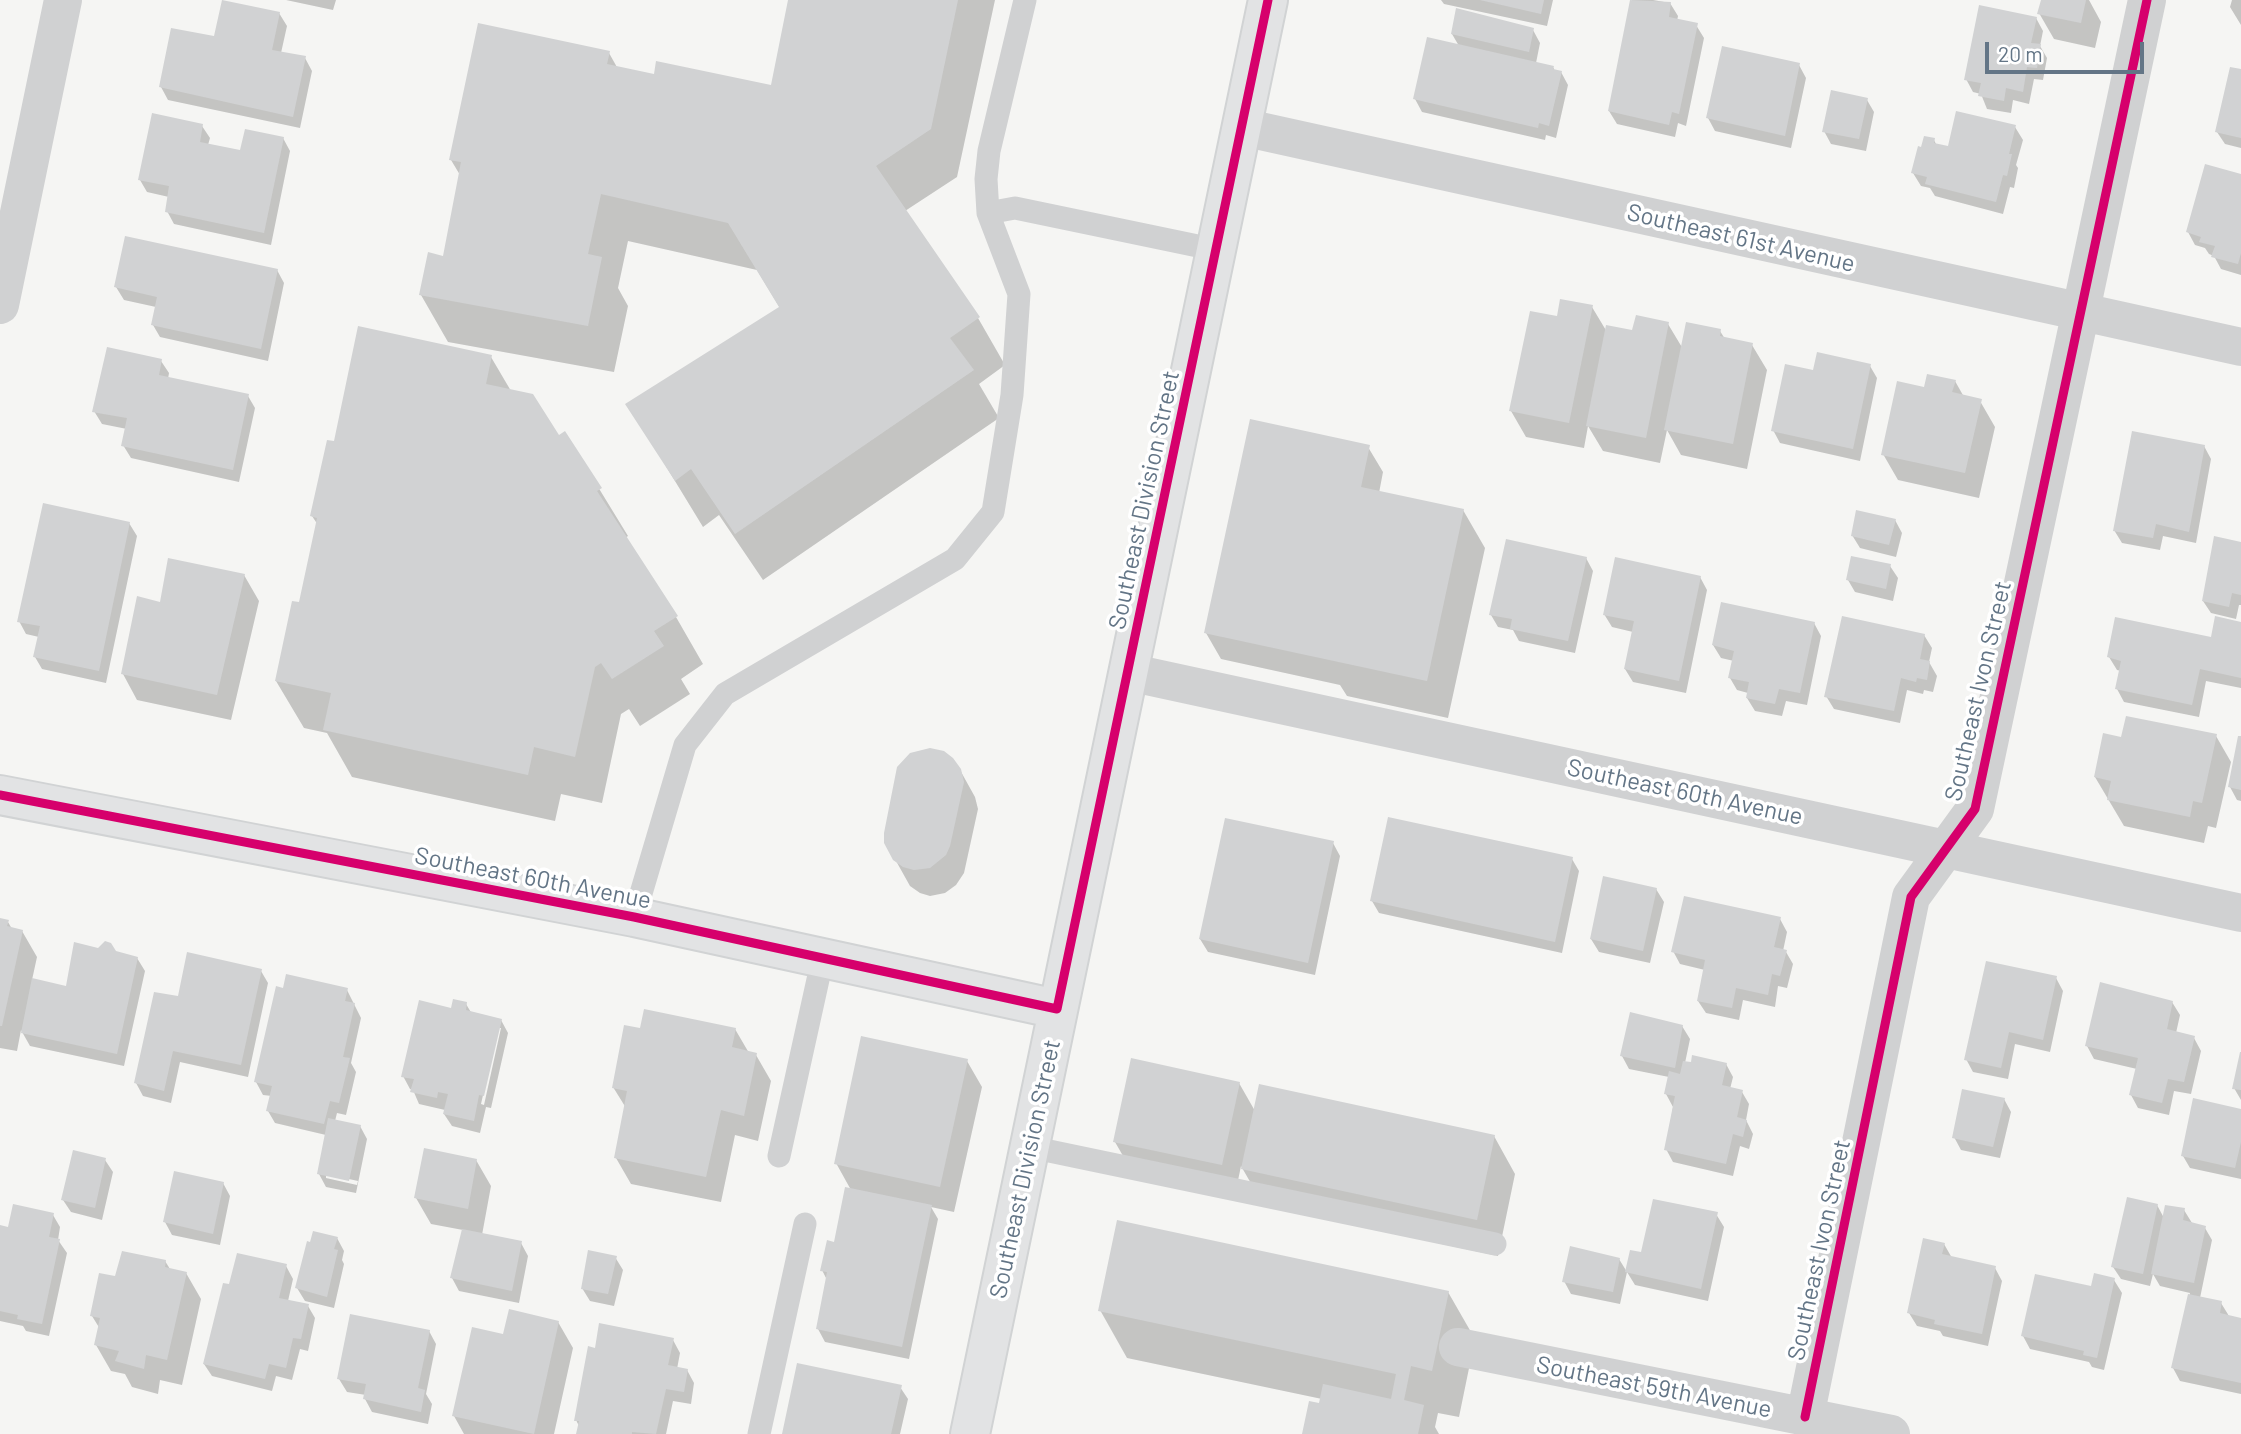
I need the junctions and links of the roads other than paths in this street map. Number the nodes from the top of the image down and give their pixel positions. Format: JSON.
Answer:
{"nodes":[{"id":1,"x":63,"y":0,"type":"edge"},
{"id":2,"x":1025,"y":0,"type":"edge"},
{"id":3,"x":1268,"y":0,"type":"edge"},
{"id":4,"x":2147,"y":0,"type":"edge"},
{"id":5,"x":1242,"y":127,"type":"junction"},
{"id":6,"x":988,"y":213,"type":"junction"},
{"id":7,"x":1217,"y":250,"type":"junction"},
{"id":8,"x":0,"y":304,"type":"edge"},
{"id":9,"x":2081,"y":313,"type":"junction"},
{"id":10,"x":2241,"y":347,"type":"edge"},
{"id":11,"x":1128,"y":672,"type":"junction"},
{"id":12,"x":0,"y":795,"type":"edge"},
{"id":13,"x":1946,"y":848,"type":"junction"},
{"id":14,"x":2241,"y":914,"type":"edge"},
{"id":15,"x":634,"y":916,"type":"junction"},
{"id":16,"x":823,"y":957,"type":"junction"},
{"id":17,"x":1057,"y":1009,"type":"junction"},
{"id":18,"x":1030,"y":1147,"type":"junction"},
{"id":19,"x":779,"y":1156,"type":"dead end"},
{"id":20,"x":805,"y":1224,"type":"dead end"},
{"id":21,"x":1495,"y":1244,"type":"dead end"},
{"id":22,"x":1458,"y":1347,"type":"dead end"},
{"id":23,"x":1805,"y":1417,"type":"junction"},
{"id":24,"x":759,"y":1434,"type":"edge"},
{"id":25,"x":970,"y":1434,"type":"edge"},
{"id":26,"x":1891,"y":1434,"type":"edge"}],
"edges":[{"from":1,"to":8,"type":"street"},
{"from":2,"to":6,"type":"lane"},
{"from":3,"to":5,"type":"main road","name":"Southeast Division Street"},
{"from":4,"to":9,"type":"street","name":"Southeast Ivon Street"},
{"from":5,"to":7,"type":"main road","name":"Southeast Division Street"},
{"from":5,"to":9,"type":"street","name":"Southeast 61st Avenue"},
{"from":6,"to":7,"type":"lane"},
{"from":6,"to":15,"type":"lane"},
{"from":7,"to":11,"type":"main road","name":"Southeast Division Street"},
{"from":9,"to":10,"type":"street","name":"Southeast 61st Avenue"},
{"from":9,"to":13,"type":"street","name":"Southeast Ivon Street"},
{"from":11,"to":13,"type":"street","name":"Southeast 60th Avenue"},
{"from":11,"to":17,"type":"main road","name":"Southeast Division Street"},
{"from":12,"to":15,"type":"main road","name":"Southeast 60th Avenue"},
{"from":13,"to":14,"type":"street","name":"Southeast 60th Avenue"},
{"from":13,"to":23,"type":"street","name":"Southeast Ivon Street"},
{"from":15,"to":16,"type":"main road","name":"Southeast 60th Avenue"},
{"from":16,"to":17,"type":"main road","name":"Southeast 60th Avenue"},
{"from":16,"to":19,"type":"lane"},
{"from":17,"to":18,"type":"main road","name":"Southeast Division Street"},
{"from":18,"to":21,"type":"lane"},
{"from":18,"to":25,"type":"main road","name":"Southeast Division Street"},
{"from":20,"to":24,"type":"lane"},
{"from":22,"to":23,"type":"street","name":"Southeast 59th Avenue"},
{"from":23,"to":26,"type":"street","name":"Southeast 59th Avenue"}]}
